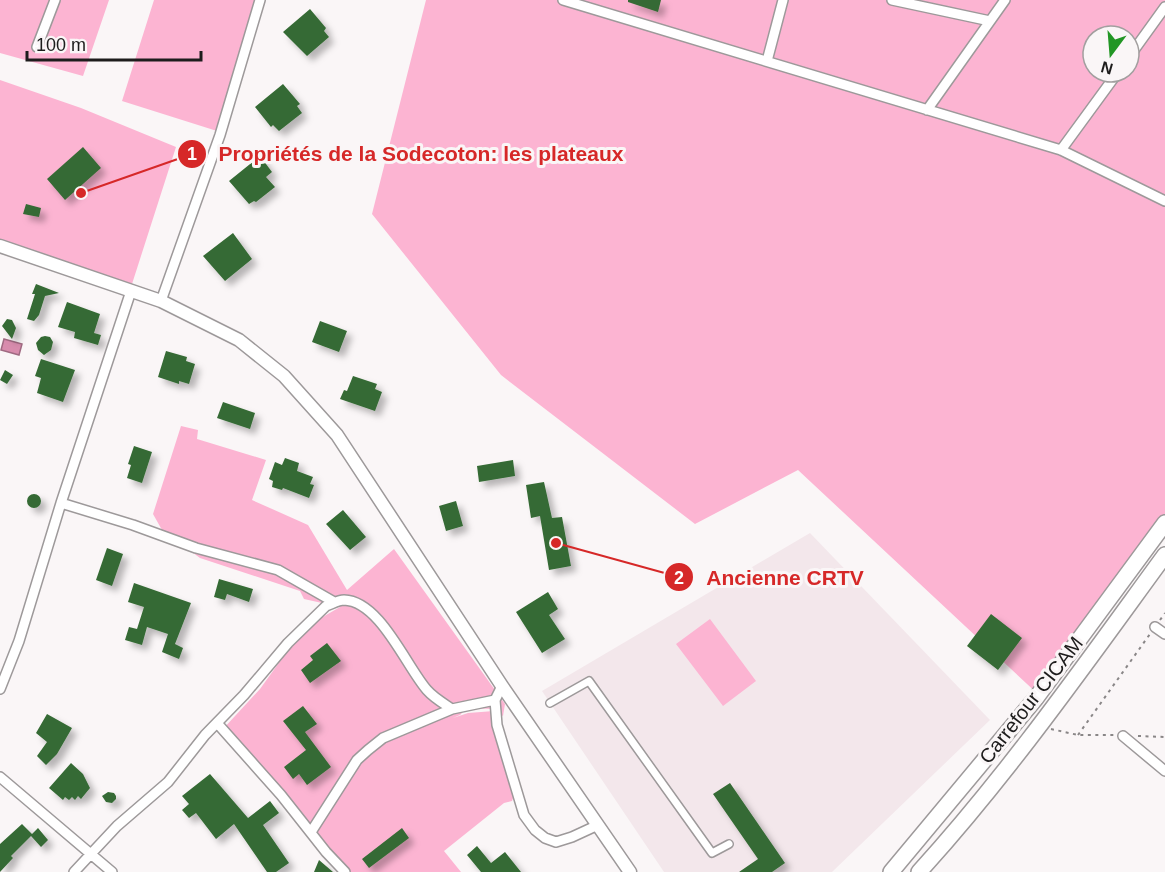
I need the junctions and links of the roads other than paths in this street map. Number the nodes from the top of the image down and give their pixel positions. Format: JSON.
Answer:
{"nodes":[{"id":1,"x":55,"y":0,"type":"edge"},
{"id":2,"x":260,"y":0,"type":"edge"},
{"id":3,"x":562,"y":0,"type":"edge"},
{"id":4,"x":783,"y":0,"type":"edge"},
{"id":5,"x":892,"y":0,"type":"edge"},
{"id":6,"x":1005,"y":0,"type":"edge"},
{"id":7,"x":1165,"y":7,"type":"edge"},
{"id":8,"x":990,"y":21,"type":"junction"},
{"id":9,"x":1141,"y":40,"type":"edge"},
{"id":10,"x":37,"y":47,"type":"dead end"},
{"id":11,"x":767,"y":62,"type":"junction"},
{"id":12,"x":1109,"y":84,"type":"edge"},
{"id":13,"x":927,"y":110,"type":"junction"},
{"id":14,"x":1061,"y":150,"type":"junction"},
{"id":15,"x":1165,"y":201,"type":"edge"},
{"id":16,"x":0,"y":246,"type":"edge"},
{"id":17,"x":131,"y":291,"type":"junction"},
{"id":18,"x":161,"y":301,"type":"junction"},
{"id":19,"x":61,"y":502,"type":"junction"},
{"id":20,"x":1165,"y":523,"type":"edge"},
{"id":21,"x":1165,"y":555,"type":"edge"},
{"id":22,"x":334,"y":602,"type":"junction"},
{"id":23,"x":1155,"y":627,"type":"road end"},
{"id":24,"x":1165,"y":634,"type":"edge"},
{"id":25,"x":502,"y":686,"type":"junction"},
{"id":26,"x":0,"y":689,"type":"edge"},
{"id":27,"x":495,"y":700,"type":"junction"},
{"id":28,"x":550,"y":704,"type":"dead end"},
{"id":29,"x":452,"y":709,"type":"junction"},
{"id":30,"x":217,"y":723,"type":"junction"},
{"id":31,"x":1123,"y":736,"type":"road end"},
{"id":32,"x":1165,"y":771,"type":"edge"},
{"id":33,"x":0,"y":777,"type":"edge"},
{"id":34,"x":598,"y":825,"type":"junction"},
{"id":35,"x":311,"y":832,"type":"junction"},
{"id":36,"x":729,"y":844,"type":"dead end"},
{"id":37,"x":92,"y":853,"type":"junction"},
{"id":38,"x":74,"y":872,"type":"edge"},
{"id":39,"x":112,"y":872,"type":"edge"},
{"id":40,"x":345,"y":872,"type":"edge"},
{"id":41,"x":630,"y":872,"type":"edge"},
{"id":42,"x":891,"y":872,"type":"edge"},
{"id":43,"x":919,"y":872,"type":"edge"}],
"edges":[{"from":1,"to":10,"type":"street"},
{"from":2,"to":18,"type":"street"},
{"from":3,"to":11,"type":"street"},
{"from":4,"to":11,"type":"street"},
{"from":5,"to":8,"type":"street"},
{"from":6,"to":8,"type":"street"},
{"from":7,"to":9,"type":"street"},
{"from":8,"to":13,"type":"street"},
{"from":11,"to":13,"type":"street"},
{"from":12,"to":14,"type":"street"},
{"from":13,"to":14,"type":"street"},
{"from":14,"to":15,"type":"street"},
{"from":16,"to":17,"type":"street"},
{"from":17,"to":18,"type":"street"},
{"from":17,"to":19,"type":"street"},
{"from":18,"to":25,"type":"street"},
{"from":19,"to":22,"type":"street"},
{"from":19,"to":26,"type":"street"},
{"from":20,"to":42,"type":"main road","name":"Carrefour CICAM"},
{"from":21,"to":43,"type":"main road"},
{"from":22,"to":29,"type":"street"},
{"from":22,"to":30,"type":"street"},
{"from":23,"to":24,"type":"street"},
{"from":25,"to":27,"type":"street"},
{"from":25,"to":34,"type":"street"},
{"from":27,"to":29,"type":"street"},
{"from":27,"to":34,"type":"street"},
{"from":28,"to":36,"type":"street"},
{"from":29,"to":35,"type":"street"},
{"from":30,"to":35,"type":"street"},
{"from":30,"to":37,"type":"street"},
{"from":31,"to":32,"type":"street"},
{"from":33,"to":37,"type":"street"},
{"from":34,"to":41,"type":"street"},
{"from":35,"to":40,"type":"street"},
{"from":37,"to":38,"type":"street"},
{"from":37,"to":39,"type":"street"}]}
